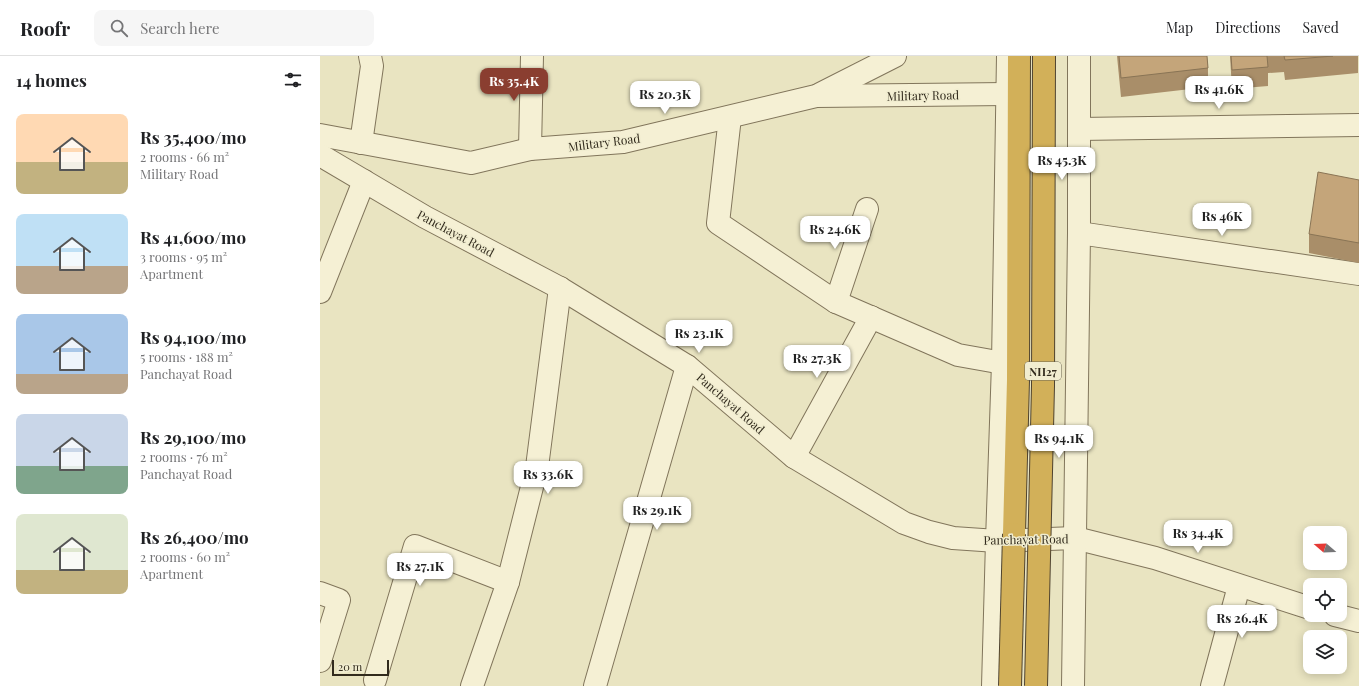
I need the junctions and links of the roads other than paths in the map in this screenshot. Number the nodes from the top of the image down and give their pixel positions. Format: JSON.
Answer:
{"nodes":[{"id":1,"x":370,"y":56,"type":"edge"},
{"id":2,"x":532,"y":56,"type":"edge"},
{"id":3,"x":895,"y":56,"type":"edge"},
{"id":4,"x":1008,"y":56,"type":"edge"},
{"id":5,"x":1019,"y":56,"type":"edge"},
{"id":6,"x":1044,"y":56,"type":"edge"},
{"id":7,"x":1079,"y":56,"type":"edge"},
{"id":8,"x":1007,"y":94,"type":"junction"},
{"id":9,"x":816,"y":96,"type":"junction"},
{"id":10,"x":730,"y":117,"type":"junction"},
{"id":11,"x":1359,"y":125,"type":"edge"},
{"id":12,"x":1079,"y":129,"type":"junction"},
{"id":13,"x":320,"y":135,"type":"edge"},
{"id":14,"x":361,"y":143,"type":"junction"},
{"id":15,"x":530,"y":149,"type":"junction"},
{"id":16,"x":320,"y":155,"type":"edge"},
{"id":17,"x":364,"y":181,"type":"junction"},
{"id":18,"x":867,"y":209,"type":"dead end"},
{"id":19,"x":1079,"y":233,"type":"junction"},
{"id":20,"x":1359,"y":274,"type":"edge"},
{"id":21,"x":560,"y":288,"type":"junction"},
{"id":22,"x":320,"y":292,"type":"edge"},
{"id":23,"x":836,"y":302,"type":"junction"},
{"id":24,"x":871,"y":317,"type":"junction"},
{"id":25,"x":1003,"y":363,"type":"junction"},
{"id":26,"x":687,"y":366,"type":"junction"},
{"id":27,"x":794,"y":457,"type":"junction"},
{"id":28,"x":1075,"y":538,"type":"junction"},
{"id":29,"x":996,"y":541,"type":"junction"},
{"id":30,"x":508,"y":582,"type":"junction"},
{"id":31,"x":1239,"y":586,"type":"junction"},
{"id":32,"x":320,"y":593,"type":"edge"},
{"id":33,"x":1303,"y":606,"type":"edge"},
{"id":34,"x":1347,"y":618,"type":"edge"},
{"id":35,"x":1359,"y":621,"type":"edge"},
{"id":36,"x":320,"y":661,"type":"edge"},
{"id":37,"x":375,"y":680,"type":"dead end"},
{"id":38,"x":472,"y":686,"type":"edge"},
{"id":39,"x":595,"y":686,"type":"edge"},
{"id":40,"x":994,"y":686,"type":"edge"},
{"id":41,"x":1010,"y":686,"type":"edge"},
{"id":42,"x":1036,"y":686,"type":"edge"},
{"id":43,"x":1073,"y":686,"type":"edge"},
{"id":44,"x":1212,"y":686,"type":"edge"}],
"edges":[{"from":1,"to":14,"type":"street"},
{"from":2,"to":15,"type":"street"},
{"from":3,"to":9,"type":"street"},
{"from":4,"to":8,"type":"street"},
{"from":5,"to":41,"type":"highway","number":"NH27","bridge":true},
{"from":6,"to":42,"type":"highway","number":"NH27","bridge":true},
{"from":7,"to":12,"type":"street"},
{"from":8,"to":9,"type":"street","name":"Military Road"},
{"from":8,"to":25,"type":"street"},
{"from":9,"to":10,"type":"street","name":"Military Road"},
{"from":10,"to":15,"type":"street","name":"Military Road"},
{"from":10,"to":23,"type":"street"},
{"from":11,"to":12,"type":"street"},
{"from":12,"to":19,"type":"street"},
{"from":13,"to":14,"type":"street","name":"Military Road"},
{"from":14,"to":15,"type":"street","name":"Military Road"},
{"from":16,"to":17,"type":"street","name":"Panchayat Road"},
{"from":17,"to":21,"type":"street","name":"Panchayat Road"},
{"from":17,"to":22,"type":"street"},
{"from":18,"to":23,"type":"street"},
{"from":19,"to":20,"type":"street"},
{"from":19,"to":28,"type":"street"},
{"from":21,"to":26,"type":"street","name":"Panchayat Road"},
{"from":21,"to":30,"type":"street"},
{"from":23,"to":24,"type":"street"},
{"from":24,"to":25,"type":"street"},
{"from":24,"to":27,"type":"street"},
{"from":25,"to":29,"type":"street"},
{"from":26,"to":27,"type":"street","name":"Panchayat Road"},
{"from":26,"to":39,"type":"street"},
{"from":27,"to":29,"type":"street","name":"Panchayat Road"},
{"from":28,"to":29,"type":"street","name":"Panchayat Road"},
{"from":28,"to":31,"type":"street","name":"Panchayat Road"},
{"from":28,"to":43,"type":"street"},
{"from":29,"to":40,"type":"street"},
{"from":30,"to":37,"type":"street"},
{"from":30,"to":38,"type":"street"},
{"from":31,"to":33,"type":"street","name":"Panchayat Road"},
{"from":31,"to":44,"type":"street"},
{"from":32,"to":36,"type":"street"},
{"from":34,"to":35,"type":"street"}]}
